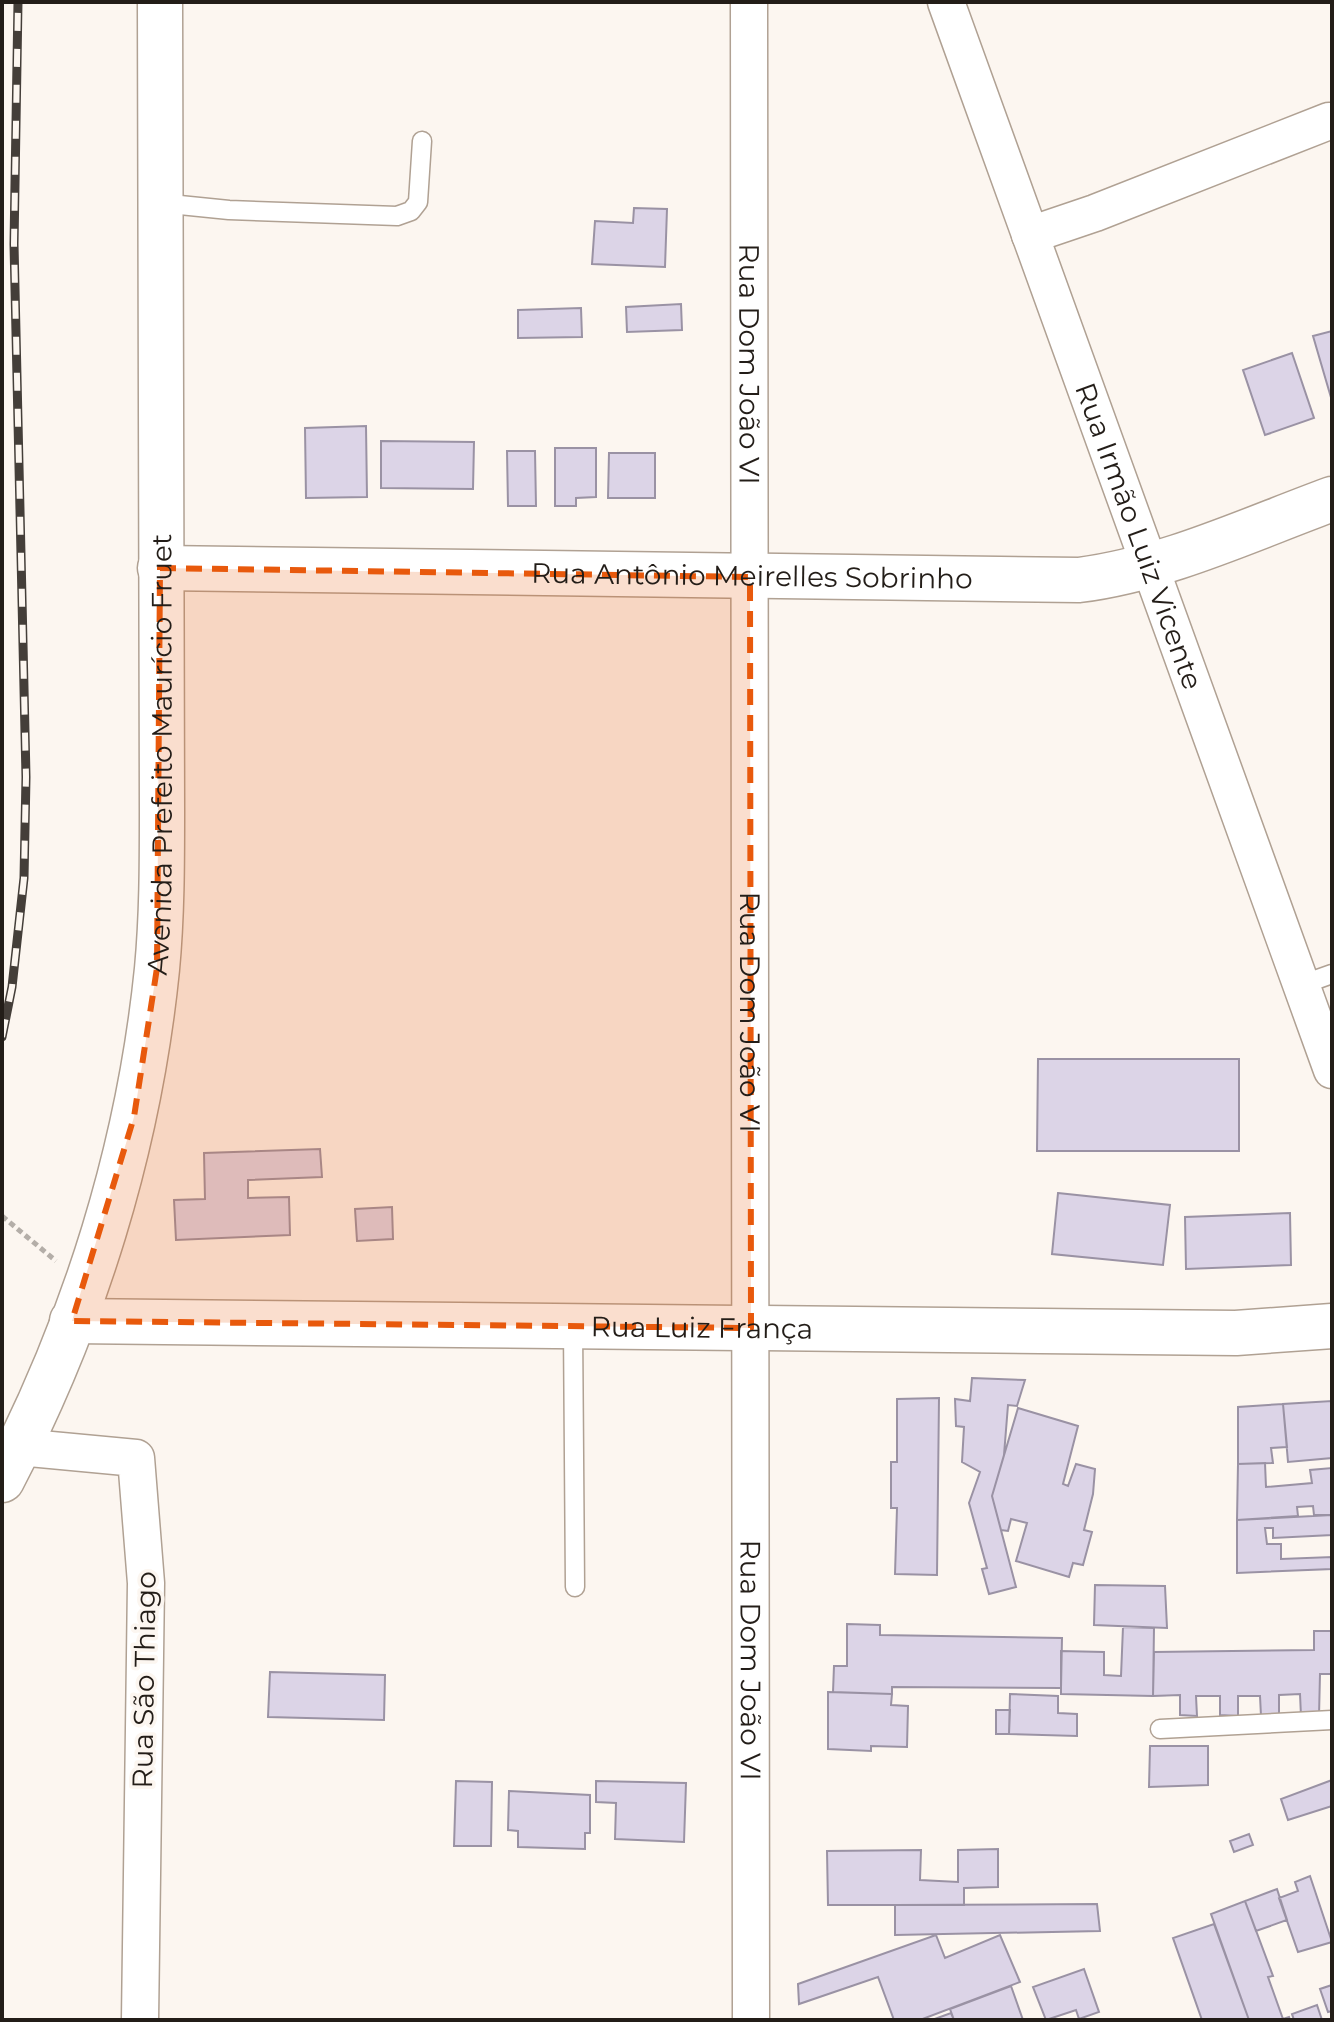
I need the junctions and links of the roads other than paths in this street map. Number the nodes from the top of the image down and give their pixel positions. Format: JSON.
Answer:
{"nodes":[{"id":1,"x":160,"y":2,"type":"edge"},
{"id":2,"x":749,"y":2,"type":"edge"},
{"id":3,"x":946,"y":2,"type":"edge"},
{"id":4,"x":1329,"y":121,"type":"dead end"},
{"id":5,"x":422,"y":141,"type":"dead end"},
{"id":6,"x":160,"y":203,"type":"junction"},
{"id":7,"x":1030,"y":235,"type":"junction"},
{"id":8,"x":1332,"y":499,"type":"edge"},
{"id":9,"x":1150,"y":566,"type":"junction"},
{"id":10,"x":160,"y":568,"type":"junction"},
{"id":11,"x":750,"y":577,"type":"junction"},
{"id":12,"x":1317,"y":980,"type":"edge"},
{"id":13,"x":1332,"y":1070,"type":"edge"},
{"id":14,"x":72,"y":1321,"type":"junction"},
{"id":15,"x":573,"y":1326,"type":"junction"},
{"id":16,"x":1332,"y":1326,"type":"edge"},
{"id":17,"x":751,"y":1328,"type":"junction"},
{"id":18,"x":11,"y":1463,"type":"edge"},
{"id":19,"x":575,"y":1587,"type":"dead end"},
{"id":20,"x":1332,"y":1720,"type":"edge"},
{"id":21,"x":1160,"y":1729,"type":"dead end"},
{"id":22,"x":140,"y":2020,"type":"edge"},
{"id":23,"x":751,"y":2020,"type":"edge"}],
"edges":[{"from":1,"to":6,"type":"main road","name":"Avenida Prefeito Maurício Fruet"},
{"from":2,"to":11,"type":"street","name":"Rua Dom João VI"},
{"from":3,"to":7,"type":"street","name":"Rua Irmão Luiz Vicente"},
{"from":4,"to":7,"type":"street"},
{"from":5,"to":6,"type":"lane"},
{"from":6,"to":10,"type":"main road","name":"Avenida Prefeito Maurício Fruet"},
{"from":7,"to":9,"type":"street","name":"Rua Irmão Luiz Vicente"},
{"from":8,"to":9,"type":"main road","name":"Rua Antônio Meirelles Sobrinho"},
{"from":9,"to":11,"type":"main road","name":"Rua Antônio Meirelles Sobrinho"},
{"from":9,"to":12,"type":"street","name":"Rua Irmão Luiz Vicente"},
{"from":10,"to":11,"type":"main road","name":"Rua Antônio Meirelles Sobrinho"},
{"from":10,"to":14,"type":"main road","name":"Avenida Prefeito Maurício Fruet"},
{"from":11,"to":17,"type":"street","name":"Rua Dom João VI"},
{"from":12,"to":13,"type":"street","name":"Rua Irmão Luiz Vicente"},
{"from":14,"to":15,"type":"main road","name":"Rua Luiz França"},
{"from":14,"to":18,"type":"main road","name":"Avenida Prefeito Maurício Fruet"},
{"from":15,"to":17,"type":"main road","name":"Rua Luiz França"},
{"from":15,"to":19,"type":"lane"},
{"from":16,"to":17,"type":"main road","name":"Rua Luiz França"},
{"from":17,"to":23,"type":"street","name":"Rua Dom João VI"},
{"from":18,"to":22,"type":"street","name":"Rua São Thiago"},
{"from":20,"to":21,"type":"lane"}]}
